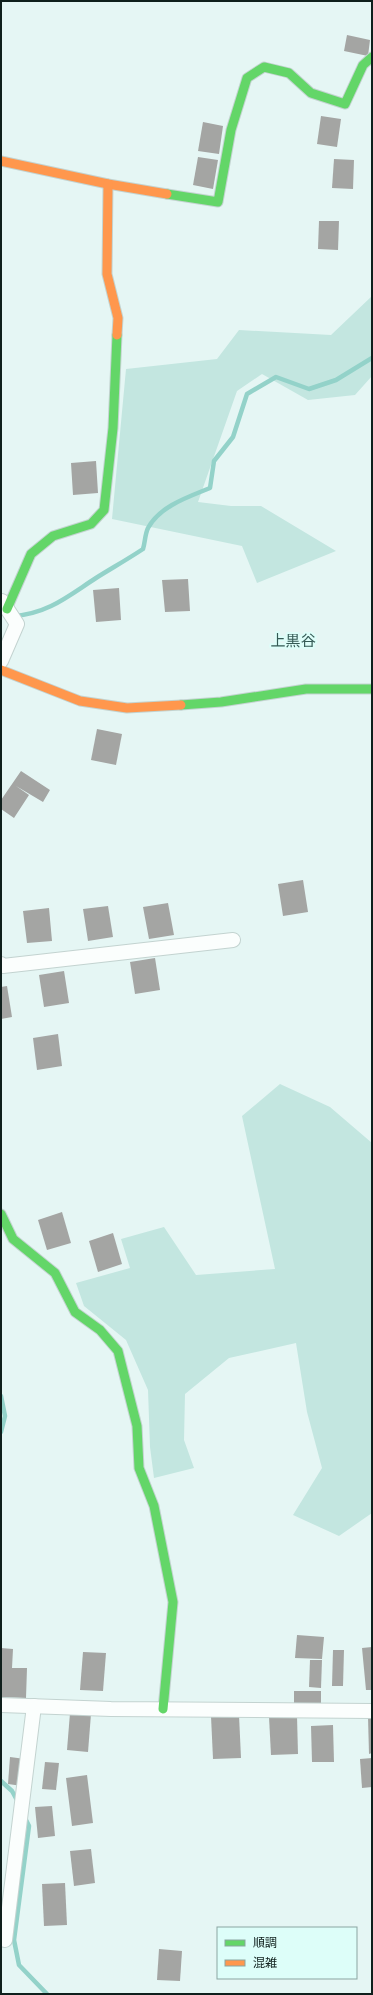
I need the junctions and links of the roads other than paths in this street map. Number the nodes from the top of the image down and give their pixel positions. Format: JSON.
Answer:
{"nodes":[{"id":1,"x":372,"y":58,"type":"edge"},
{"id":2,"x":1,"y":161,"type":"edge"},
{"id":3,"x":108,"y":184,"type":"junction"},
{"id":4,"x":4,"y":604,"type":"edge"},
{"id":5,"x":1,"y":661,"type":"edge"},
{"id":6,"x":1,"y":670,"type":"edge"},
{"id":7,"x":372,"y":689,"type":"edge"},
{"id":8,"x":233,"y":940,"type":"dead end"},
{"id":9,"x":1,"y":964,"type":"edge"},
{"id":10,"x":1,"y":1214,"type":"edge"},
{"id":11,"x":1,"y":1705,"type":"edge"},
{"id":12,"x":34,"y":1706,"type":"junction"},
{"id":13,"x":163,"y":1709,"type":"junction"},
{"id":14,"x":372,"y":1711,"type":"edge"},
{"id":15,"x":1,"y":1939,"type":"edge"}],
"edges":[{"from":1,"to":3,"type":"street"},
{"from":2,"to":3,"type":"street"},
{"from":3,"to":4,"type":"street"},
{"from":4,"to":5,"type":"street"},
{"from":6,"to":7,"type":"street"},
{"from":8,"to":9,"type":"street"},
{"from":10,"to":13,"type":"street"},
{"from":11,"to":12,"type":"street"},
{"from":12,"to":13,"type":"street"},
{"from":12,"to":15,"type":"street"},
{"from":13,"to":14,"type":"street"}]}
